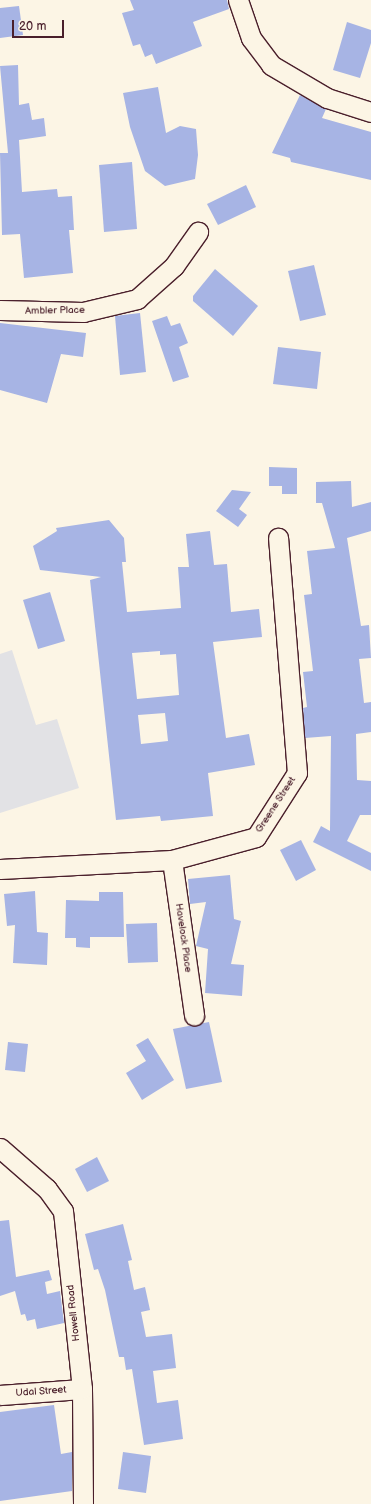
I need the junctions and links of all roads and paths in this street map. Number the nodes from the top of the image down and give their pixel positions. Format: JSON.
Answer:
{"nodes":[{"id":1,"x":238,"y":0,"type":"edge"},
{"id":2,"x":371,"y":112,"type":"edge"},
{"id":3,"x":198,"y":232,"type":"dead end"},
{"id":4,"x":0,"y":310,"type":"edge"},
{"id":5,"x":278,"y":538,"type":"dead end"},
{"id":6,"x":172,"y":860,"type":"junction"},
{"id":7,"x":0,"y":869,"type":"edge"},
{"id":8,"x":194,"y":1015,"type":"dead end"},
{"id":9,"x":0,"y":1148,"type":"edge"},
{"id":10,"x":82,"y":1389,"type":"junction"},
{"id":11,"x":0,"y":1395,"type":"edge"},
{"id":12,"x":83,"y":1504,"type":"edge"}],
"edges":[{"from":1,"to":2,"type":"street"},
{"from":3,"to":4,"type":"street","name":"Ambler Place"},
{"from":5,"to":6,"type":"street","name":"Greene Street"},
{"from":6,"to":7,"type":"street","name":"Greene Street"},
{"from":6,"to":8,"type":"street","name":"Havelock Place"},
{"from":9,"to":10,"type":"street","name":"Howell Road"},
{"from":10,"to":11,"type":"street","name":"Udal Street"},
{"from":10,"to":12,"type":"street","name":"Howell Road"}]}
